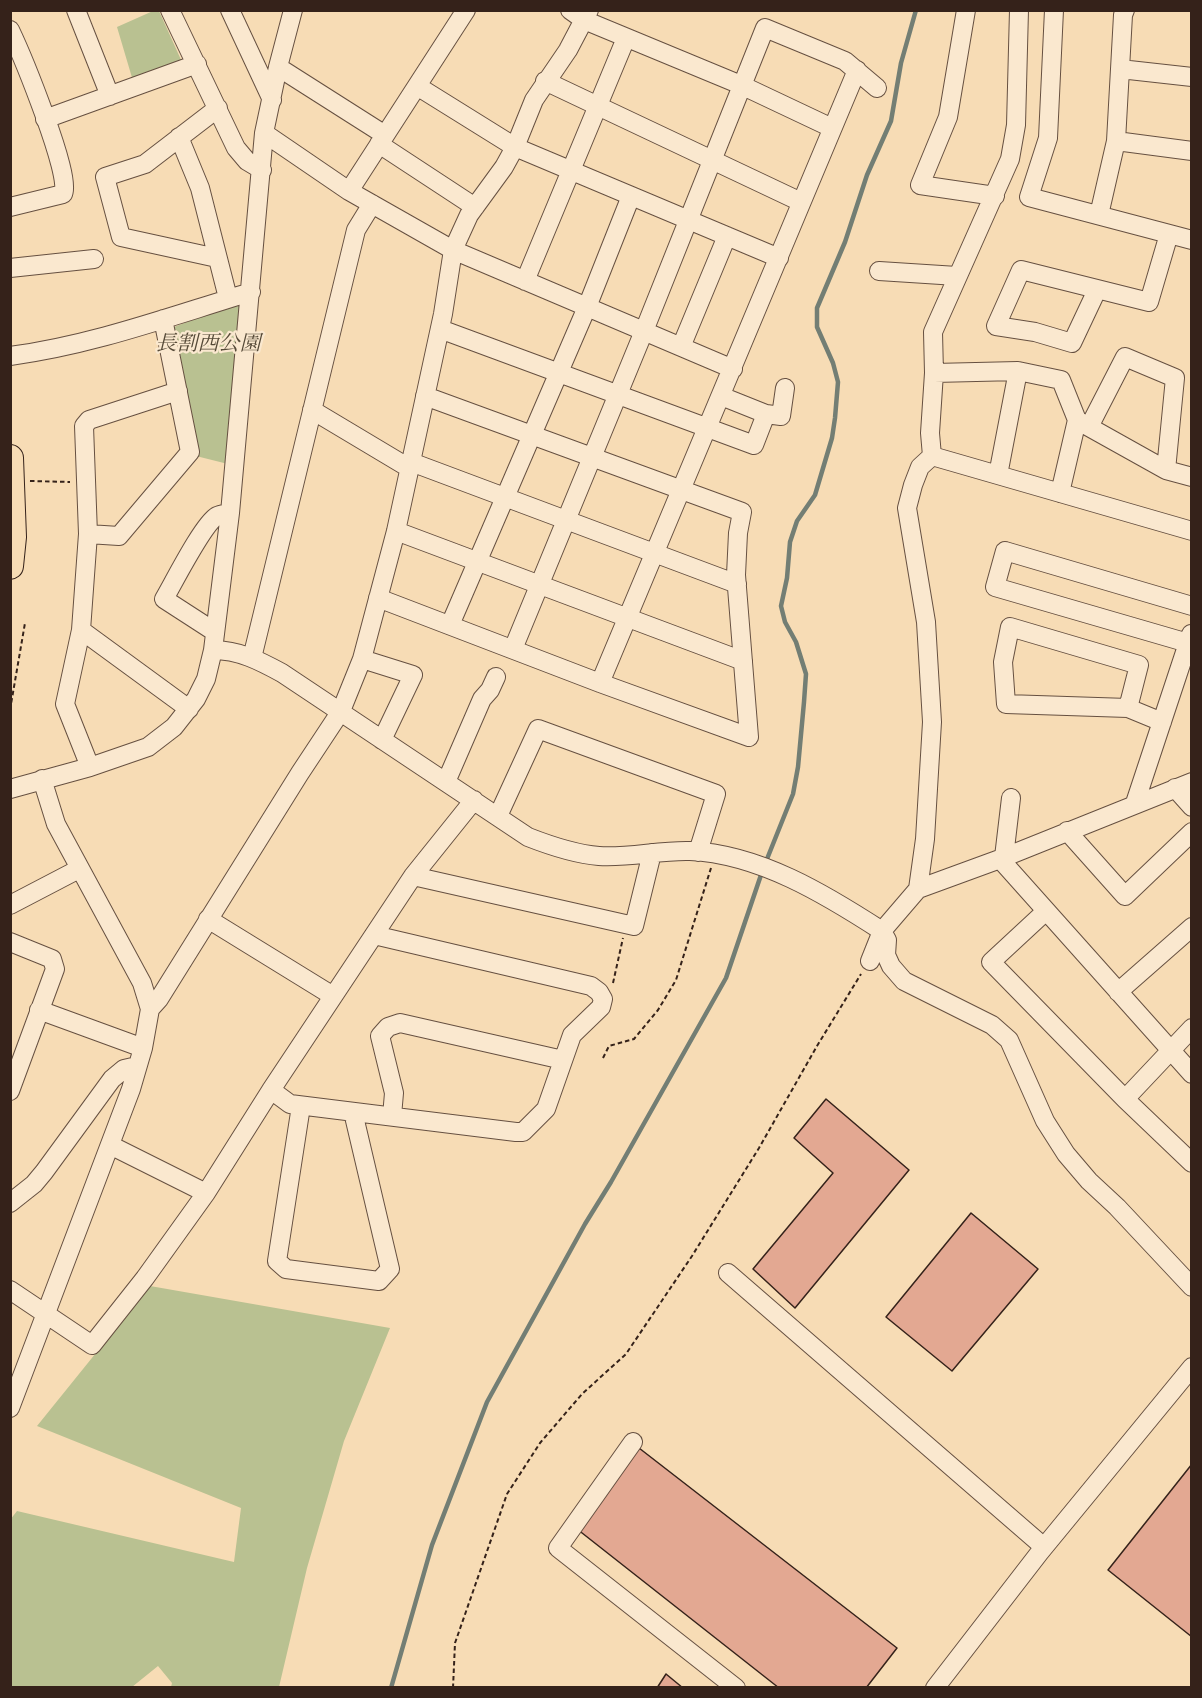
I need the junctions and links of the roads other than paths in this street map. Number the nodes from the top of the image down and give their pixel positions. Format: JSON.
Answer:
{"nodes":[{"id":1,"x":76,"y":10,"type":"edge"},
{"id":2,"x":230,"y":10,"type":"edge"},
{"id":3,"x":293,"y":10,"type":"edge"},
{"id":4,"x":466,"y":10,"type":"edge"},
{"id":5,"x":966,"y":10,"type":"edge"},
{"id":6,"x":1019,"y":10,"type":"edge"},
{"id":7,"x":1054,"y":10,"type":"edge"},
{"id":8,"x":1125,"y":10,"type":"edge"},
{"id":9,"x":173,"y":11,"type":"edge"},
{"id":10,"x":581,"y":14,"type":"edge"},
{"id":11,"x":10,"y":30,"type":"edge"},
{"id":12,"x":626,"y":38,"type":"junction"},
{"id":13,"x":196,"y":64,"type":"junction"},
{"id":14,"x":278,"y":67,"type":"junction"},
{"id":15,"x":1120,"y":69,"type":"junction"},
{"id":16,"x":857,"y":70,"type":"junction"},
{"id":17,"x":1191,"y":77,"type":"edge"},
{"id":18,"x":545,"y":81,"type":"junction"},
{"id":19,"x":741,"y":85,"type":"junction"},
{"id":20,"x":417,"y":86,"type":"junction"},
{"id":21,"x":877,"y":88,"type":"dead end"},
{"id":22,"x":110,"y":96,"type":"junction"},
{"id":23,"x":272,"y":100,"type":"junction"},
{"id":24,"x":598,"y":107,"type":"junction"},
{"id":25,"x":218,"y":108,"type":"junction"},
{"id":26,"x":45,"y":119,"type":"junction"},
{"id":27,"x":832,"y":128,"type":"junction"},
{"id":28,"x":264,"y":133,"type":"junction"},
{"id":29,"x":178,"y":137,"type":"junction"},
{"id":30,"x":382,"y":140,"type":"junction"},
{"id":31,"x":1116,"y":141,"type":"junction"},
{"id":32,"x":515,"y":147,"type":"junction"},
{"id":33,"x":1191,"y":151,"type":"edge"},
{"id":34,"x":711,"y":160,"type":"junction"},
{"id":35,"x":262,"y":170,"type":"junction"},
{"id":36,"x":571,"y":171,"type":"junction"},
{"id":37,"x":349,"y":191,"type":"junction"},
{"id":38,"x":632,"y":196,"type":"junction"},
{"id":39,"x":995,"y":196,"type":"junction"},
{"id":40,"x":801,"y":202,"type":"junction"},
{"id":41,"x":372,"y":204,"type":"junction"},
{"id":42,"x":10,"y":207,"type":"edge"},
{"id":43,"x":475,"y":207,"type":"junction"},
{"id":44,"x":1099,"y":215,"type":"junction"},
{"id":45,"x":688,"y":220,"type":"junction"},
{"id":46,"x":1169,"y":234,"type":"junction"},
{"id":47,"x":727,"y":236,"type":"junction"},
{"id":48,"x":1191,"y":240,"type":"edge"},
{"id":49,"x":453,"y":250,"type":"junction"},
{"id":50,"x":218,"y":258,"type":"junction"},
{"id":51,"x":779,"y":258,"type":"junction"},
{"id":52,"x":94,"y":260,"type":"dead end"},
{"id":53,"x":10,"y":268,"type":"edge"},
{"id":54,"x":879,"y":271,"type":"dead end"},
{"id":55,"x":957,"y":276,"type":"junction"},
{"id":56,"x":525,"y":281,"type":"junction"},
{"id":57,"x":1097,"y":290,"type":"junction"},
{"id":58,"x":251,"y":292,"type":"junction"},
{"id":59,"x":228,"y":298,"type":"junction"},
{"id":60,"x":587,"y":307,"type":"junction"},
{"id":61,"x":163,"y":319,"type":"junction"},
{"id":62,"x":440,"y":329,"type":"junction"},
{"id":63,"x":644,"y":331,"type":"junction"},
{"id":64,"x":681,"y":347,"type":"junction"},
{"id":65,"x":10,"y":356,"type":"edge"},
{"id":66,"x":733,"y":369,"type":"junction"},
{"id":67,"x":1018,"y":370,"type":"junction"},
{"id":68,"x":558,"y":372,"type":"junction"},
{"id":69,"x":934,"y":373,"type":"junction"},
{"id":70,"x":785,"y":388,"type":"dead end"},
{"id":71,"x":178,"y":391,"type":"junction"},
{"id":72,"x":618,"y":394,"type":"junction"},
{"id":73,"x":425,"y":396,"type":"junction"},
{"id":74,"x":721,"y":396,"type":"junction"},
{"id":75,"x":312,"y":410,"type":"junction"},
{"id":76,"x":766,"y":414,"type":"junction"},
{"id":77,"x":1083,"y":424,"type":"junction"},
{"id":78,"x":708,"y":428,"type":"junction"},
{"id":79,"x":530,"y":435,"type":"junction"},
{"id":80,"x":932,"y":456,"type":"junction"},
{"id":81,"x":10,"y":458,"type":"edge"},
{"id":82,"x":592,"y":458,"type":"junction"},
{"id":83,"x":410,"y":465,"type":"junction"},
{"id":84,"x":1166,"y":470,"type":"junction"},
{"id":85,"x":998,"y":475,"type":"junction"},
{"id":86,"x":1191,"y":477,"type":"edge"},
{"id":87,"x":682,"y":490,"type":"junction"},
{"id":88,"x":1060,"y":493,"type":"junction"},
{"id":89,"x":504,"y":498,"type":"junction"},
{"id":90,"x":230,"y":513,"type":"junction"},
{"id":91,"x":566,"y":521,"type":"junction"},
{"id":92,"x":396,"y":531,"type":"junction"},
{"id":93,"x":1191,"y":531,"type":"edge"},
{"id":94,"x":88,"y":534,"type":"junction"},
{"id":95,"x":654,"y":554,"type":"junction"},
{"id":96,"x":477,"y":561,"type":"junction"},
{"id":97,"x":10,"y":566,"type":"edge"},
{"id":98,"x":736,"y":584,"type":"junction"},
{"id":99,"x":539,"y":585,"type":"junction"},
{"id":100,"x":378,"y":597,"type":"junction"},
{"id":101,"x":1191,"y":606,"type":"edge"},
{"id":102,"x":627,"y":617,"type":"junction"},
{"id":103,"x":450,"y":626,"type":"junction"},
{"id":104,"x":81,"y":630,"type":"junction"},
{"id":105,"x":1190,"y":638,"type":"edge"},
{"id":106,"x":214,"y":641,"type":"junction"},
{"id":107,"x":513,"y":649,"type":"junction"},
{"id":108,"x":252,"y":658,"type":"junction"},
{"id":109,"x":362,"y":659,"type":"junction"},
{"id":110,"x":743,"y":661,"type":"junction"},
{"id":111,"x":496,"y":677,"type":"dead end"},
{"id":112,"x":600,"y":683,"type":"junction"},
{"id":113,"x":1128,"y":708,"type":"junction"},
{"id":114,"x":189,"y":709,"type":"junction"},
{"id":115,"x":341,"y":711,"type":"junction"},
{"id":116,"x":1162,"y":722,"type":"junction"},
{"id":117,"x":382,"y":740,"type":"junction"},
{"id":118,"x":90,"y":767,"type":"junction"},
{"id":119,"x":42,"y":780,"type":"junction"},
{"id":120,"x":446,"y":782,"type":"junction"},
{"id":121,"x":1183,"y":785,"type":"edge"},
{"id":122,"x":10,"y":789,"type":"edge"},
{"id":123,"x":1011,"y":798,"type":"dead end"},
{"id":124,"x":474,"y":800,"type":"junction"},
{"id":125,"x":1135,"y":803,"type":"junction"},
{"id":126,"x":1191,"y":807,"type":"edge"},
{"id":127,"x":498,"y":816,"type":"junction"},
{"id":128,"x":1067,"y":831,"type":"junction"},
{"id":129,"x":1191,"y":832,"type":"edge"},
{"id":130,"x":652,"y":853,"type":"junction"},
{"id":131,"x":707,"y":853,"type":"junction"},
{"id":132,"x":1002,"y":858,"type":"junction"},
{"id":133,"x":79,"y":869,"type":"junction"},
{"id":134,"x":413,"y":876,"type":"junction"},
{"id":135,"x":918,"y":889,"type":"junction"},
{"id":136,"x":10,"y":905,"type":"edge"},
{"id":137,"x":1046,"y":911,"type":"junction"},
{"id":138,"x":208,"y":919,"type":"junction"},
{"id":139,"x":1191,"y":927,"type":"edge"},
{"id":140,"x":882,"y":931,"type":"junction"},
{"id":141,"x":374,"y":935,"type":"junction"},
{"id":142,"x":10,"y":942,"type":"edge"},
{"id":143,"x":870,"y":961,"type":"road end"},
{"id":144,"x":1118,"y":992,"type":"junction"},
{"id":145,"x":333,"y":996,"type":"junction"},
{"id":146,"x":150,"y":1009,"type":"junction"},
{"id":147,"x":39,"y":1010,"type":"junction"},
{"id":148,"x":1191,"y":1028,"type":"edge"},
{"id":149,"x":143,"y":1048,"type":"junction"},
{"id":150,"x":1170,"y":1051,"type":"junction"},
{"id":151,"x":563,"y":1060,"type":"junction"},
{"id":152,"x":137,"y":1066,"type":"junction"},
{"id":153,"x":1191,"y":1074,"type":"edge"},
{"id":154,"x":271,"y":1090,"type":"junction"},
{"id":155,"x":10,"y":1091,"type":"edge"},
{"id":156,"x":1125,"y":1099,"type":"junction"},
{"id":157,"x":301,"y":1106,"type":"junction"},
{"id":158,"x":352,"y":1112,"type":"junction"},
{"id":159,"x":392,"y":1116,"type":"junction"},
{"id":160,"x":110,"y":1145,"type":"junction"},
{"id":161,"x":1191,"y":1162,"type":"edge"},
{"id":162,"x":206,"y":1193,"type":"junction"},
{"id":163,"x":10,"y":1203,"type":"edge"},
{"id":164,"x":728,"y":1273,"type":"dead end"},
{"id":165,"x":1191,"y":1287,"type":"edge"},
{"id":166,"x":10,"y":1290,"type":"edge"},
{"id":167,"x":46,"y":1312,"type":"junction"},
{"id":168,"x":1191,"y":1367,"type":"edge"},
{"id":169,"x":10,"y":1408,"type":"edge"},
{"id":170,"x":633,"y":1442,"type":"dead end"},
{"id":171,"x":1044,"y":1547,"type":"junction"},
{"id":172,"x":736,"y":1688,"type":"edge"},
{"id":173,"x":935,"y":1688,"type":"edge"}],
"edges":[{"from":1,"to":22,"type":"street"},
{"from":2,"to":23,"type":"street"},
{"from":3,"to":14,"type":"street"},
{"from":4,"to":20,"type":"street"},
{"from":5,"to":39,"type":"street"},
{"from":6,"to":39,"type":"street"},
{"from":7,"to":44,"type":"street"},
{"from":8,"to":15,"type":"street"},
{"from":9,"to":13,"type":"street"},
{"from":10,"to":12,"type":"street"},
{"from":10,"to":18,"type":"street"},
{"from":11,"to":26,"type":"street"},
{"from":12,"to":19,"type":"street"},
{"from":12,"to":24,"type":"street"},
{"from":13,"to":22,"type":"street"},
{"from":13,"to":25,"type":"street"},
{"from":14,"to":23,"type":"street"},
{"from":14,"to":30,"type":"street"},
{"from":15,"to":17,"type":"street"},
{"from":15,"to":31,"type":"street"},
{"from":16,"to":19,"type":"street"},
{"from":16,"to":21,"type":"street"},
{"from":16,"to":27,"type":"street"},
{"from":18,"to":24,"type":"street"},
{"from":18,"to":32,"type":"street"},
{"from":19,"to":27,"type":"street"},
{"from":19,"to":34,"type":"street"},
{"from":20,"to":30,"type":"street"},
{"from":20,"to":32,"type":"street"},
{"from":22,"to":26,"type":"street"},
{"from":23,"to":28,"type":"street"},
{"from":24,"to":34,"type":"street"},
{"from":24,"to":36,"type":"street"},
{"from":25,"to":29,"type":"street"},
{"from":25,"to":35,"type":"street"},
{"from":26,"to":42,"type":"street"},
{"from":27,"to":40,"type":"street"},
{"from":28,"to":35,"type":"street"},
{"from":28,"to":37,"type":"street"},
{"from":29,"to":50,"type":"street"},
{"from":29,"to":50,"type":"street"},
{"from":30,"to":37,"type":"street"},
{"from":30,"to":43,"type":"street"},
{"from":31,"to":33,"type":"street"},
{"from":31,"to":44,"type":"street"},
{"from":32,"to":36,"type":"street"},
{"from":32,"to":43,"type":"street"},
{"from":34,"to":40,"type":"street"},
{"from":34,"to":45,"type":"street"},
{"from":35,"to":58,"type":"street"},
{"from":36,"to":38,"type":"street"},
{"from":36,"to":56,"type":"street"},
{"from":37,"to":41,"type":"street"},
{"from":38,"to":45,"type":"street"},
{"from":38,"to":60,"type":"street"},
{"from":39,"to":55,"type":"street"},
{"from":40,"to":51,"type":"street"},
{"from":41,"to":49,"type":"street"},
{"from":41,"to":75,"type":"street"},
{"from":43,"to":49,"type":"street"},
{"from":44,"to":46,"type":"street"},
{"from":45,"to":47,"type":"street"},
{"from":45,"to":63,"type":"street"},
{"from":46,"to":48,"type":"street"},
{"from":46,"to":57,"type":"street"},
{"from":47,"to":51,"type":"street"},
{"from":47,"to":64,"type":"street"},
{"from":49,"to":56,"type":"street"},
{"from":49,"to":62,"type":"street"},
{"from":50,"to":59,"type":"street"},
{"from":51,"to":66,"type":"street"},
{"from":52,"to":53,"type":"street"},
{"from":54,"to":55,"type":"street"},
{"from":55,"to":69,"type":"street"},
{"from":56,"to":60,"type":"street"},
{"from":57,"to":57,"type":"street"},
{"from":58,"to":59,"type":"street"},
{"from":58,"to":90,"type":"street"},
{"from":59,"to":61,"type":"street"},
{"from":60,"to":63,"type":"street"},
{"from":60,"to":68,"type":"street"},
{"from":61,"to":65,"type":"street"},
{"from":61,"to":71,"type":"street"},
{"from":62,"to":68,"type":"street"},
{"from":62,"to":73,"type":"street"},
{"from":63,"to":64,"type":"street"},
{"from":63,"to":72,"type":"street"},
{"from":64,"to":66,"type":"street"},
{"from":66,"to":74,"type":"street"},
{"from":67,"to":69,"type":"street"},
{"from":67,"to":77,"type":"street"},
{"from":67,"to":85,"type":"street"},
{"from":68,"to":72,"type":"street"},
{"from":68,"to":79,"type":"street"},
{"from":69,"to":80,"type":"street"},
{"from":70,"to":76,"type":"street"},
{"from":71,"to":94,"type":"street"},
{"from":71,"to":94,"type":"street"},
{"from":72,"to":78,"type":"street"},
{"from":72,"to":82,"type":"street"},
{"from":73,"to":79,"type":"street"},
{"from":73,"to":83,"type":"street"},
{"from":74,"to":76,"type":"street"},
{"from":74,"to":78,"type":"street"},
{"from":75,"to":83,"type":"street"},
{"from":75,"to":108,"type":"street"},
{"from":76,"to":78,"type":"street"},
{"from":77,"to":84,"type":"street"},
{"from":77,"to":84,"type":"street"},
{"from":77,"to":88,"type":"street"},
{"from":78,"to":87,"type":"street"},
{"from":79,"to":82,"type":"street"},
{"from":79,"to":89,"type":"street"},
{"from":80,"to":85,"type":"street"},
{"from":80,"to":135,"type":"street"},
{"from":81,"to":97,"type":"highway"},
{"from":82,"to":87,"type":"street"},
{"from":82,"to":91,"type":"street"},
{"from":83,"to":89,"type":"street"},
{"from":83,"to":92,"type":"street"},
{"from":84,"to":86,"type":"street"},
{"from":85,"to":88,"type":"street"},
{"from":87,"to":95,"type":"street"},
{"from":87,"to":98,"type":"street"},
{"from":88,"to":93,"type":"street"},
{"from":89,"to":91,"type":"street"},
{"from":89,"to":96,"type":"street"},
{"from":90,"to":106,"type":"street"},
{"from":90,"to":106,"type":"street"},
{"from":91,"to":95,"type":"street"},
{"from":91,"to":99,"type":"street"},
{"from":92,"to":96,"type":"street"},
{"from":92,"to":100,"type":"street"},
{"from":94,"to":104,"type":"street"},
{"from":95,"to":98,"type":"street"},
{"from":95,"to":102,"type":"street"},
{"from":96,"to":99,"type":"street"},
{"from":96,"to":103,"type":"street"},
{"from":98,"to":110,"type":"street"},
{"from":99,"to":102,"type":"street"},
{"from":99,"to":107,"type":"street"},
{"from":100,"to":103,"type":"street"},
{"from":100,"to":109,"type":"street"},
{"from":101,"to":105,"type":"street"},
{"from":102,"to":110,"type":"street"},
{"from":102,"to":112,"type":"street"},
{"from":103,"to":107,"type":"street"},
{"from":104,"to":114,"type":"street"},
{"from":104,"to":118,"type":"street"},
{"from":105,"to":116,"type":"street"},
{"from":106,"to":108,"type":"street"},
{"from":106,"to":114,"type":"street"},
{"from":107,"to":112,"type":"street"},
{"from":108,"to":115,"type":"street"},
{"from":109,"to":115,"type":"street"},
{"from":109,"to":117,"type":"street"},
{"from":110,"to":112,"type":"street"},
{"from":111,"to":120,"type":"street"},
{"from":113,"to":113,"type":"street"},
{"from":113,"to":116,"type":"street"},
{"from":114,"to":118,"type":"street"},
{"from":115,"to":117,"type":"street"},
{"from":115,"to":138,"type":"street"},
{"from":116,"to":125,"type":"street"},
{"from":117,"to":120,"type":"street"},
{"from":118,"to":119,"type":"street"},
{"from":119,"to":122,"type":"street"},
{"from":119,"to":133,"type":"street"},
{"from":120,"to":124,"type":"street"},
{"from":121,"to":125,"type":"street"},
{"from":121,"to":126,"type":"street"},
{"from":123,"to":132,"type":"street"},
{"from":124,"to":127,"type":"street"},
{"from":124,"to":134,"type":"street"},
{"from":125,"to":128,"type":"street"},
{"from":127,"to":130,"type":"street"},
{"from":127,"to":131,"type":"street"},
{"from":128,"to":129,"type":"street"},
{"from":128,"to":132,"type":"street"},
{"from":130,"to":131,"type":"street"},
{"from":130,"to":134,"type":"street"},
{"from":131,"to":140,"type":"street"},
{"from":132,"to":135,"type":"street"},
{"from":132,"to":137,"type":"street"},
{"from":133,"to":136,"type":"street"},
{"from":133,"to":146,"type":"street"},
{"from":134,"to":141,"type":"street"},
{"from":135,"to":140,"type":"street"},
{"from":137,"to":144,"type":"street"},
{"from":137,"to":156,"type":"street"},
{"from":138,"to":145,"type":"street"},
{"from":138,"to":146,"type":"street"},
{"from":139,"to":144,"type":"street"},
{"from":140,"to":143,"type":"street"},
{"from":140,"to":165,"type":"street"},
{"from":141,"to":145,"type":"street"},
{"from":141,"to":151,"type":"street"},
{"from":142,"to":147,"type":"street"},
{"from":144,"to":150,"type":"street"},
{"from":145,"to":154,"type":"street"},
{"from":146,"to":149,"type":"street"},
{"from":147,"to":149,"type":"street"},
{"from":147,"to":155,"type":"street"},
{"from":148,"to":150,"type":"street"},
{"from":149,"to":152,"type":"street"},
{"from":150,"to":153,"type":"street"},
{"from":150,"to":156,"type":"street"},
{"from":151,"to":159,"type":"street"},
{"from":151,"to":159,"type":"street"},
{"from":152,"to":160,"type":"street"},
{"from":152,"to":163,"type":"street"},
{"from":154,"to":157,"type":"street"},
{"from":154,"to":162,"type":"street"},
{"from":156,"to":161,"type":"street"},
{"from":157,"to":158,"type":"street"},
{"from":157,"to":158,"type":"street"},
{"from":158,"to":159,"type":"street"},
{"from":160,"to":162,"type":"street"},
{"from":160,"to":167,"type":"street"},
{"from":162,"to":167,"type":"street"},
{"from":164,"to":171,"type":"street"},
{"from":166,"to":167,"type":"street"},
{"from":167,"to":169,"type":"street"},
{"from":168,"to":171,"type":"street"},
{"from":170,"to":172,"type":"street"},
{"from":171,"to":173,"type":"street"}]}
